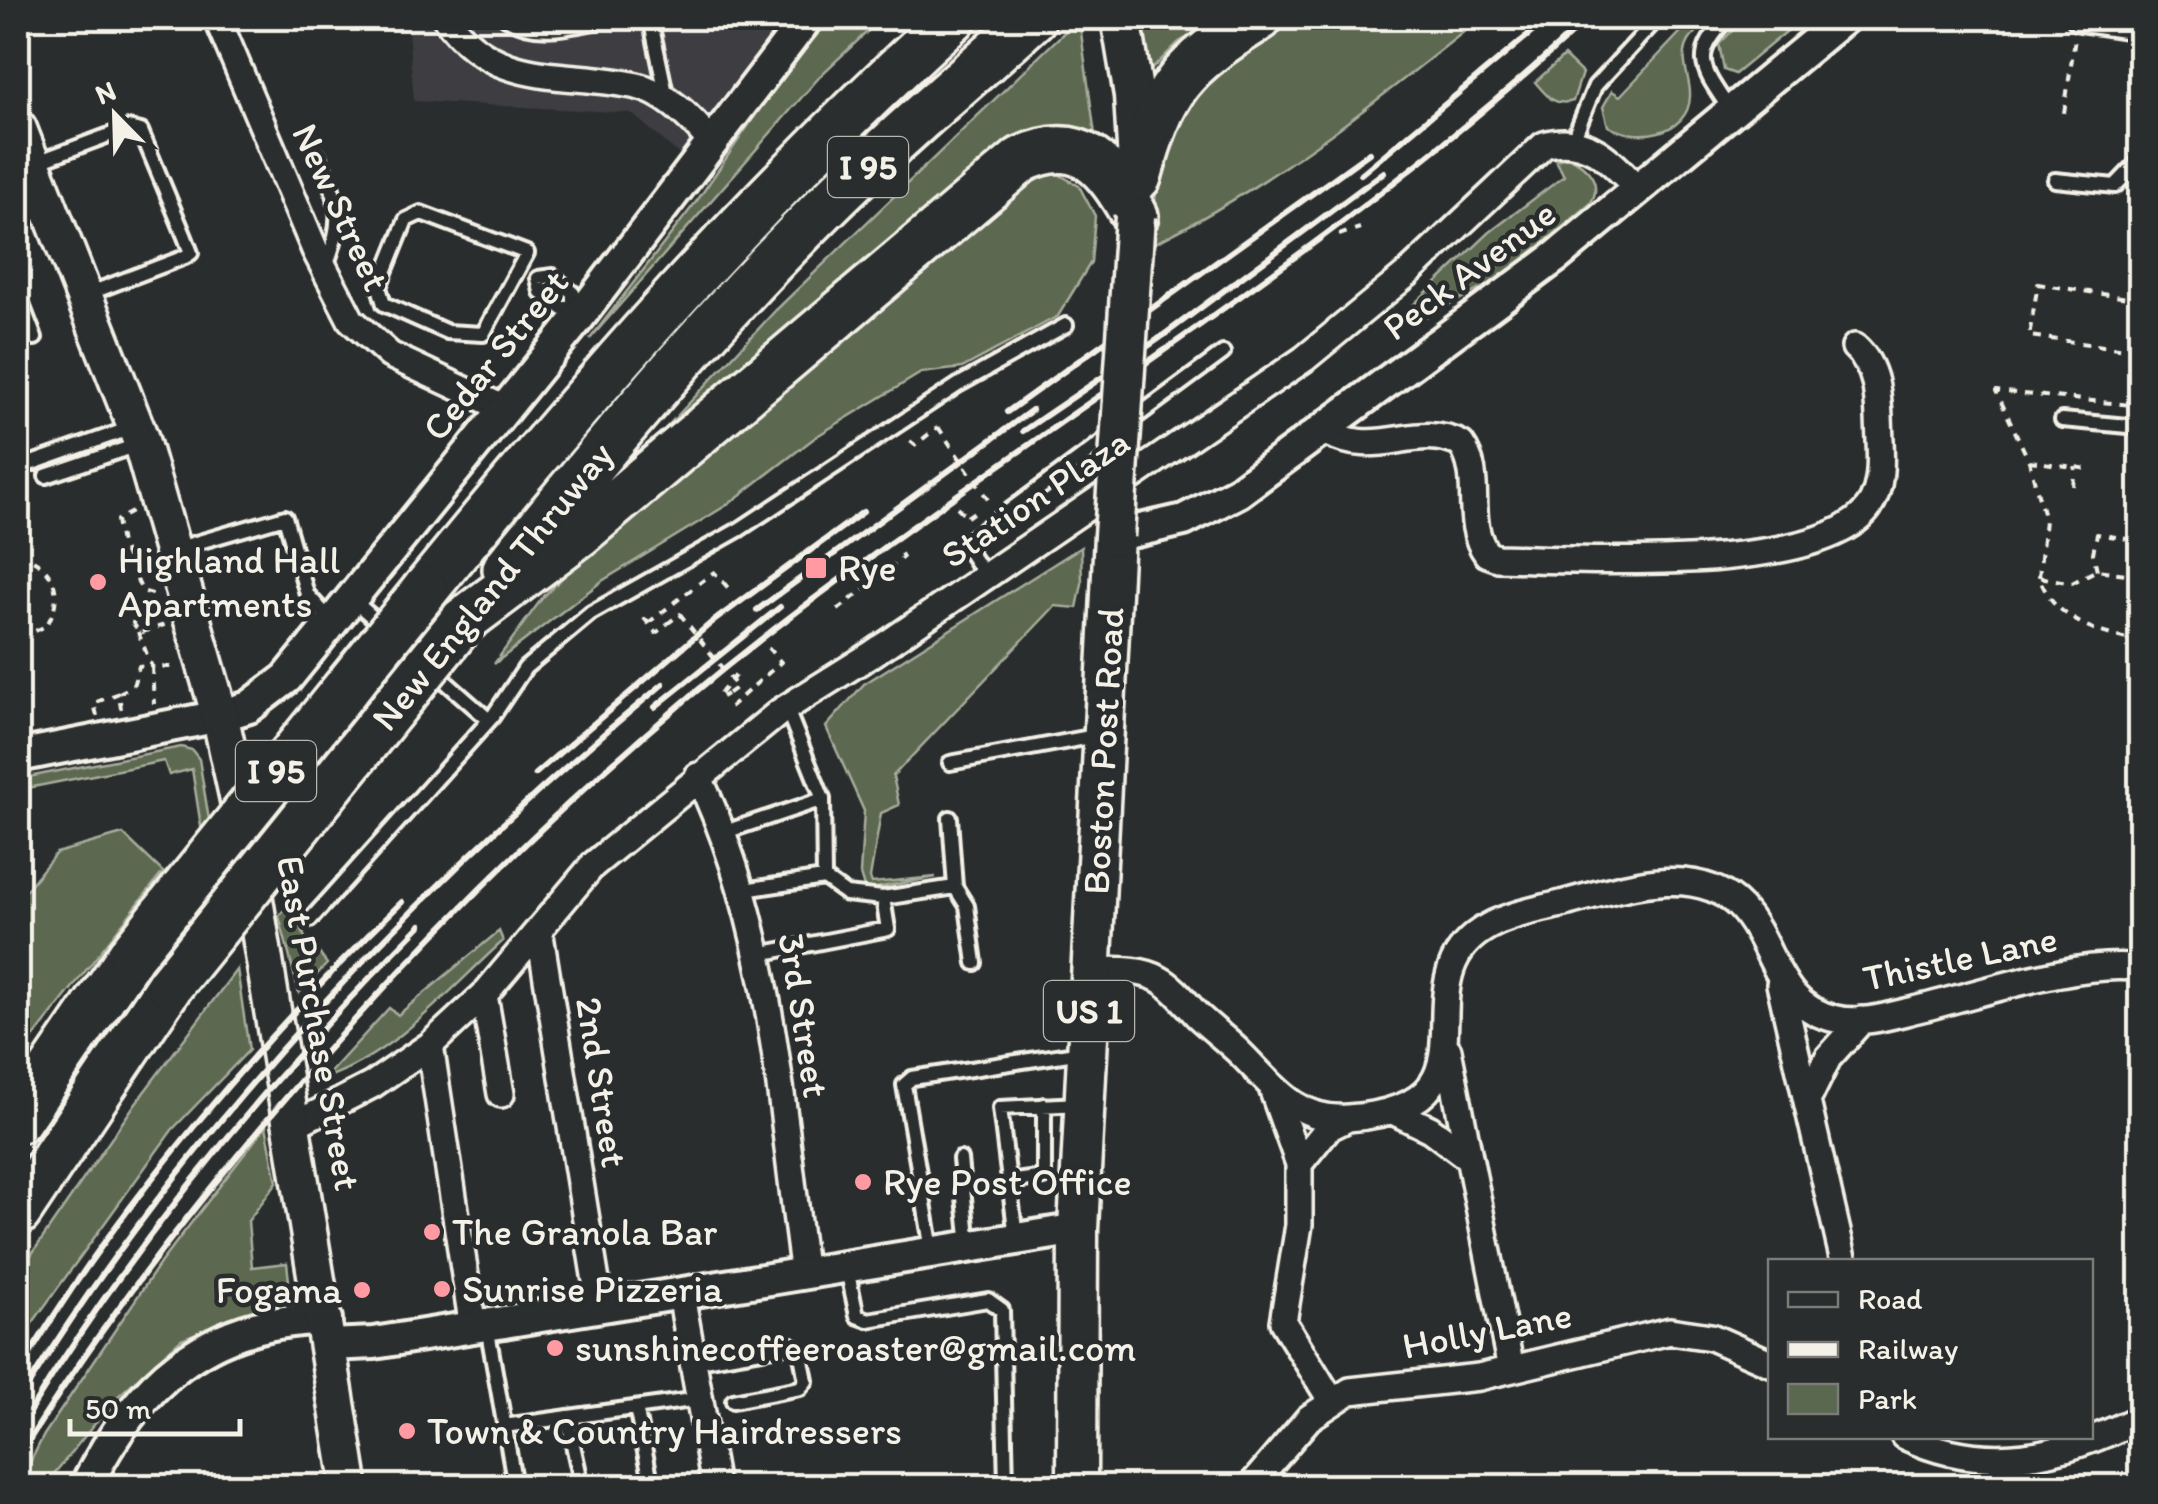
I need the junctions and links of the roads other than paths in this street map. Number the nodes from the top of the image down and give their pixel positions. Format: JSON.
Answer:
{"nodes":[{"id":1,"x":217,"y":18,"type":"edge"},
{"id":2,"x":446,"y":18,"type":"edge"},
{"id":3,"x":615,"y":18,"type":"edge"},
{"id":4,"x":650,"y":18,"type":"edge"},
{"id":5,"x":807,"y":18,"type":"edge"},
{"id":6,"x":954,"y":18,"type":"edge"},
{"id":7,"x":1032,"y":18,"type":"edge"},
{"id":8,"x":1259,"y":18,"type":"edge"},
{"id":9,"x":1658,"y":18,"type":"edge"},
{"id":10,"x":1728,"y":18,"type":"edge"},
{"id":11,"x":1844,"y":18,"type":"edge"},
{"id":12,"x":512,"y":19,"type":"edge"},
{"id":13,"x":587,"y":20,"type":"edge"},
{"id":14,"x":1121,"y":22,"type":"edge"},
{"id":15,"x":2078,"y":26,"type":"edge"},
{"id":16,"x":2139,"y":35,"type":"edge"},
{"id":17,"x":667,"y":100,"type":"junction"},
{"id":18,"x":1731,"y":112,"type":"junction"},
{"id":19,"x":18,"y":128,"type":"edge"},
{"id":20,"x":1572,"y":140,"type":"junction"},
{"id":21,"x":711,"y":142,"type":"junction"},
{"id":22,"x":318,"y":156,"type":"dead end"},
{"id":23,"x":2140,"y":160,"type":"edge"},
{"id":24,"x":2054,"y":180,"type":"dead end"},
{"id":25,"x":32,"y":190,"type":"edge"},
{"id":26,"x":1638,"y":190,"type":"junction"},
{"id":27,"x":1137,"y":196,"type":"junction"},
{"id":28,"x":325,"y":269,"type":"junction"},
{"id":29,"x":518,"y":271,"type":"junction"},
{"id":30,"x":18,"y":294,"type":"edge"},
{"id":31,"x":85,"y":295,"type":"junction"},
{"id":32,"x":578,"y":309,"type":"junction"},
{"id":33,"x":1066,"y":326,"type":"dead end"},
{"id":34,"x":35,"y":338,"type":"dead end"},
{"id":35,"x":1855,"y":347,"type":"dead end"},
{"id":36,"x":1223,"y":354,"type":"dead end"},
{"id":37,"x":503,"y":408,"type":"junction"},
{"id":38,"x":2062,"y":420,"type":"dead end"},
{"id":39,"x":2140,"y":420,"type":"edge"},
{"id":40,"x":1322,"y":430,"type":"junction"},
{"id":41,"x":139,"y":434,"type":"junction"},
{"id":42,"x":18,"y":468,"type":"edge"},
{"id":43,"x":46,"y":476,"type":"dead end"},
{"id":44,"x":1114,"y":536,"type":"junction"},
{"id":45,"x":172,"y":549,"type":"junction"},
{"id":46,"x":986,"y":578,"type":"junction"},
{"id":47,"x":341,"y":610,"type":"junction"},
{"id":48,"x":463,"y":621,"type":"junction"},
{"id":49,"x":407,"y":647,"type":"dead end"},
{"id":50,"x":420,"y":659,"type":"dead end"},
{"id":51,"x":786,"y":707,"type":"junction"},
{"id":52,"x":220,"y":716,"type":"junction"},
{"id":53,"x":490,"y":720,"type":"junction"},
{"id":54,"x":1104,"y":734,"type":"junction"},
{"id":55,"x":18,"y":756,"type":"edge"},
{"id":56,"x":950,"y":763,"type":"dead end"},
{"id":57,"x":698,"y":776,"type":"junction"},
{"id":58,"x":823,"y":799,"type":"junction"},
{"id":59,"x":950,"y":818,"type":"dead end"},
{"id":60,"x":725,"y":832,"type":"junction"},
{"id":61,"x":824,"y":878,"type":"junction"},
{"id":62,"x":955,"y":887,"type":"junction"},
{"id":63,"x":744,"y":890,"type":"junction"},
{"id":64,"x":882,"y":898,"type":"junction"},
{"id":65,"x":310,"y":920,"type":"dead end"},
{"id":66,"x":539,"y":929,"type":"junction"},
{"id":67,"x":759,"y":954,"type":"junction"},
{"id":68,"x":976,"y":963,"type":"dead end"},
{"id":69,"x":2140,"y":968,"type":"edge"},
{"id":70,"x":1092,"y":970,"type":"junction"},
{"id":71,"x":1779,"y":978,"type":"junction"},
{"id":72,"x":484,"y":995,"type":"junction"},
{"id":73,"x":1862,"y":1020,"type":"junction"},
{"id":74,"x":1447,"y":1040,"type":"junction"},
{"id":75,"x":430,"y":1045,"type":"junction"},
{"id":76,"x":1087,"y":1051,"type":"junction"},
{"id":77,"x":1272,"y":1091,"type":"junction"},
{"id":78,"x":501,"y":1094,"type":"dead end"},
{"id":79,"x":1807,"y":1102,"type":"junction"},
{"id":80,"x":1084,"y":1104,"type":"junction"},
{"id":81,"x":1044,"y":1106,"type":"junction"},
{"id":82,"x":1393,"y":1111,"type":"junction"},
{"id":83,"x":1346,"y":1118,"type":"junction"},
{"id":84,"x":18,"y":1120,"type":"edge"},
{"id":85,"x":294,"y":1125,"type":"junction"},
{"id":86,"x":1466,"y":1156,"type":"junction"},
{"id":87,"x":960,"y":1159,"type":"dead end"},
{"id":88,"x":1299,"y":1164,"type":"junction"},
{"id":89,"x":1062,"y":1174,"type":"junction"},
{"id":90,"x":1009,"y":1182,"type":"junction"},
{"id":91,"x":18,"y":1212,"type":"edge"},
{"id":92,"x":1078,"y":1229,"type":"junction"},
{"id":93,"x":1016,"y":1239,"type":"junction"},
{"id":94,"x":969,"y":1247,"type":"junction"},
{"id":95,"x":932,"y":1253,"type":"junction"},
{"id":96,"x":1843,"y":1259,"type":"edge"},
{"id":97,"x":846,"y":1266,"type":"junction"},
{"id":98,"x":804,"y":1274,"type":"junction"},
{"id":99,"x":681,"y":1294,"type":"junction"},
{"id":100,"x":600,"y":1306,"type":"junction"},
{"id":101,"x":480,"y":1326,"type":"junction"},
{"id":102,"x":328,"y":1332,"type":"junction"},
{"id":103,"x":693,"y":1362,"type":"junction"},
{"id":104,"x":1768,"y":1363,"type":"edge"},
{"id":105,"x":1511,"y":1369,"type":"junction"},
{"id":106,"x":699,"y":1399,"type":"junction"},
{"id":107,"x":1331,"y":1400,"type":"junction"},
{"id":108,"x":733,"y":1401,"type":"dead end"},
{"id":109,"x":636,"y":1408,"type":"junction"},
{"id":110,"x":567,"y":1417,"type":"junction"},
{"id":111,"x":2140,"y":1418,"type":"edge"},
{"id":112,"x":504,"y":1426,"type":"junction"},
{"id":113,"x":2093,"y":1436,"type":"edge"},
{"id":114,"x":1912,"y":1439,"type":"edge"},
{"id":115,"x":2085,"y":1439,"type":"edge"},
{"id":116,"x":86,"y":1486,"type":"edge"},
{"id":117,"x":350,"y":1486,"type":"edge"},
{"id":118,"x":515,"y":1486,"type":"edge"},
{"id":119,"x":582,"y":1486,"type":"edge"},
{"id":120,"x":652,"y":1486,"type":"edge"},
{"id":121,"x":715,"y":1486,"type":"edge"},
{"id":122,"x":1006,"y":1486,"type":"edge"},
{"id":123,"x":1077,"y":1486,"type":"edge"},
{"id":124,"x":1251,"y":1486,"type":"edge"}],
"edges":[{"from":1,"to":28,"type":"street","name":"New Street"},
{"from":2,"to":17,"type":"street"},
{"from":3,"to":13,"type":"lane"},
{"from":4,"to":17,"type":"lane"},
{"from":5,"to":21,"type":"street","name":"Cedar Street"},
{"from":6,"to":84,"type":"highway","name":"New England Thruway","number":"I 95","bridge":true},
{"from":7,"to":48,"type":"highway","name":"New England Thruway","number":"I 95"},
{"from":8,"to":27,"type":"highway"},
{"from":9,"to":20,"type":"lane"},
{"from":10,"to":18,"type":"lane"},
{"from":11,"to":18,"type":"street","name":"Peck Avenue"},
{"from":12,"to":13,"type":"lane"},
{"from":14,"to":27,"type":"main road","name":"Boston Post Road","number":"US 1"},
{"from":15,"to":16,"type":"street"},
{"from":17,"to":21,"type":"street"},
{"from":18,"to":26,"type":"street","name":"Peck Avenue"},
{"from":19,"to":25,"type":"main road","name":"East Purchase Street"},
{"from":20,"to":26,"type":"street"},
{"from":20,"to":46,"type":"street","name":"Station Plaza"},
{"from":21,"to":32,"type":"street","name":"Cedar Street"},
{"from":22,"to":28,"type":"lane"},
{"from":23,"to":24,"type":"lane"},
{"from":25,"to":31,"type":"main road","name":"East Purchase Street"},
{"from":25,"to":31,"type":"lane"},
{"from":26,"to":40,"type":"street","name":"Peck Avenue"},
{"from":27,"to":44,"type":"main road","name":"Boston Post Road","number":"US 1","bridge":true},
{"from":27,"to":48,"type":"highway"},
{"from":28,"to":37,"type":"street","name":"New Street"},
{"from":29,"to":29,"type":"lane"},
{"from":29,"to":32,"type":"lane"},
{"from":30,"to":34,"type":"lane"},
{"from":31,"to":41,"type":"main road","name":"East Purchase Street"},
{"from":32,"to":37,"type":"street","name":"Cedar Street"},
{"from":33,"to":53,"type":"lane"},
{"from":35,"to":40,"type":"street"},
{"from":36,"to":46,"type":"lane"},
{"from":37,"to":47,"type":"street","name":"Cedar Street"},
{"from":38,"to":39,"type":"lane"},
{"from":40,"to":44,"type":"street","name":"Peck Avenue"},
{"from":41,"to":42,"type":"lane"},
{"from":41,"to":43,"type":"lane"},
{"from":41,"to":45,"type":"main road","name":"East Purchase Street"},
{"from":44,"to":54,"type":"main road","name":"Boston Post Road","number":"US 1"},
{"from":45,"to":47,"type":"lane"},
{"from":45,"to":52,"type":"main road","name":"East Purchase Street"},
{"from":46,"to":51,"type":"street","name":"Station Plaza"},
{"from":47,"to":49,"type":"lane"},
{"from":47,"to":52,"type":"street","name":"Cedar Street"},
{"from":48,"to":91,"type":"highway","name":"New England Thruway","number":"I 95","bridge":true},
{"from":50,"to":53,"type":"lane"},
{"from":51,"to":57,"type":"street","name":"Station Plaza"},
{"from":51,"to":58,"type":"lane"},
{"from":52,"to":55,"type":"street","name":"Cedar Street"},
{"from":52,"to":85,"type":"main road","name":"East Purchase Street"},
{"from":53,"to":65,"type":"lane"},
{"from":54,"to":56,"type":"lane"},
{"from":54,"to":70,"type":"main road","name":"Boston Post Road","number":"US 1"},
{"from":57,"to":60,"type":"street","name":"3rd Street"},
{"from":57,"to":66,"type":"street","name":"Station Plaza"},
{"from":58,"to":60,"type":"lane"},
{"from":58,"to":61,"type":"lane"},
{"from":59,"to":62,"type":"lane"},
{"from":60,"to":63,"type":"street","name":"3rd Street"},
{"from":61,"to":63,"type":"lane"},
{"from":61,"to":64,"type":"lane"},
{"from":62,"to":64,"type":"lane"},
{"from":62,"to":68,"type":"lane"},
{"from":63,"to":67,"type":"street","name":"3rd Street"},
{"from":64,"to":67,"type":"lane"},
{"from":66,"to":72,"type":"street","name":"Station Plaza"},
{"from":66,"to":100,"type":"street","name":"2nd Street"},
{"from":67,"to":98,"type":"street","name":"3rd Street"},
{"from":69,"to":73,"type":"street","name":"Thistle Lane"},
{"from":70,"to":76,"type":"main road","name":"Boston Post Road","number":"US 1"},
{"from":70,"to":77,"type":"street","name":"Thistle Lane"},
{"from":71,"to":73,"type":"street","name":"Thistle Lane"},
{"from":71,"to":74,"type":"street","name":"Thistle Lane"},
{"from":71,"to":79,"type":"street"},
{"from":72,"to":75,"type":"street","name":"Station Plaza"},
{"from":72,"to":78,"type":"street"},
{"from":73,"to":79,"type":"street"},
{"from":74,"to":82,"type":"street","name":"Thistle Lane"},
{"from":74,"to":86,"type":"street"},
{"from":75,"to":85,"type":"street","name":"Station Plaza"},
{"from":75,"to":101,"type":"street"},
{"from":76,"to":80,"type":"main road","name":"Boston Post Road","number":"US 1"},
{"from":76,"to":95,"type":"lane"},
{"from":77,"to":83,"type":"street","name":"Thistle Lane"},
{"from":77,"to":88,"type":"street"},
{"from":79,"to":96,"type":"street"},
{"from":80,"to":81,"type":"lane"},
{"from":80,"to":89,"type":"main road","name":"Boston Post Road","number":"US 1"},
{"from":81,"to":89,"type":"lane"},
{"from":81,"to":90,"type":"lane"},
{"from":82,"to":83,"type":"street","name":"Thistle Lane"},
{"from":82,"to":86,"type":"street"},
{"from":83,"to":88,"type":"street"},
{"from":85,"to":102,"type":"main road","name":"East Purchase Street"},
{"from":86,"to":105,"type":"street"},
{"from":87,"to":94,"type":"lane"},
{"from":88,"to":107,"type":"street"},
{"from":89,"to":90,"type":"lane"},
{"from":89,"to":92,"type":"main road","name":"Boston Post Road","number":"US 1"},
{"from":90,"to":93,"type":"lane"},
{"from":92,"to":93,"type":"street"},
{"from":92,"to":123,"type":"main road","name":"Boston Post Road","number":"US 1"},
{"from":93,"to":94,"type":"street"},
{"from":94,"to":95,"type":"street"},
{"from":95,"to":97,"type":"street"},
{"from":97,"to":98,"type":"street"},
{"from":97,"to":122,"type":"lane"},
{"from":98,"to":99,"type":"street"},
{"from":99,"to":100,"type":"street"},
{"from":99,"to":103,"type":"street"},
{"from":100,"to":101,"type":"street"},
{"from":101,"to":102,"type":"street"},
{"from":101,"to":112,"type":"lane"},
{"from":102,"to":116,"type":"street"},
{"from":102,"to":117,"type":"main road","name":"East Purchase Street"},
{"from":103,"to":106,"type":"street"},
{"from":103,"to":108,"type":"lane"},
{"from":104,"to":105,"type":"street","name":"Holly Lane"},
{"from":105,"to":107,"type":"street","name":"Holly Lane"},
{"from":106,"to":109,"type":"lane"},
{"from":106,"to":121,"type":"street"},
{"from":107,"to":124,"type":"street","name":"Holly Lane"},
{"from":109,"to":110,"type":"lane"},
{"from":109,"to":120,"type":"lane"},
{"from":110,"to":112,"type":"lane"},
{"from":110,"to":119,"type":"lane"},
{"from":111,"to":113,"type":"street"},
{"from":112,"to":118,"type":"lane"},
{"from":114,"to":115,"type":"street"}]}
